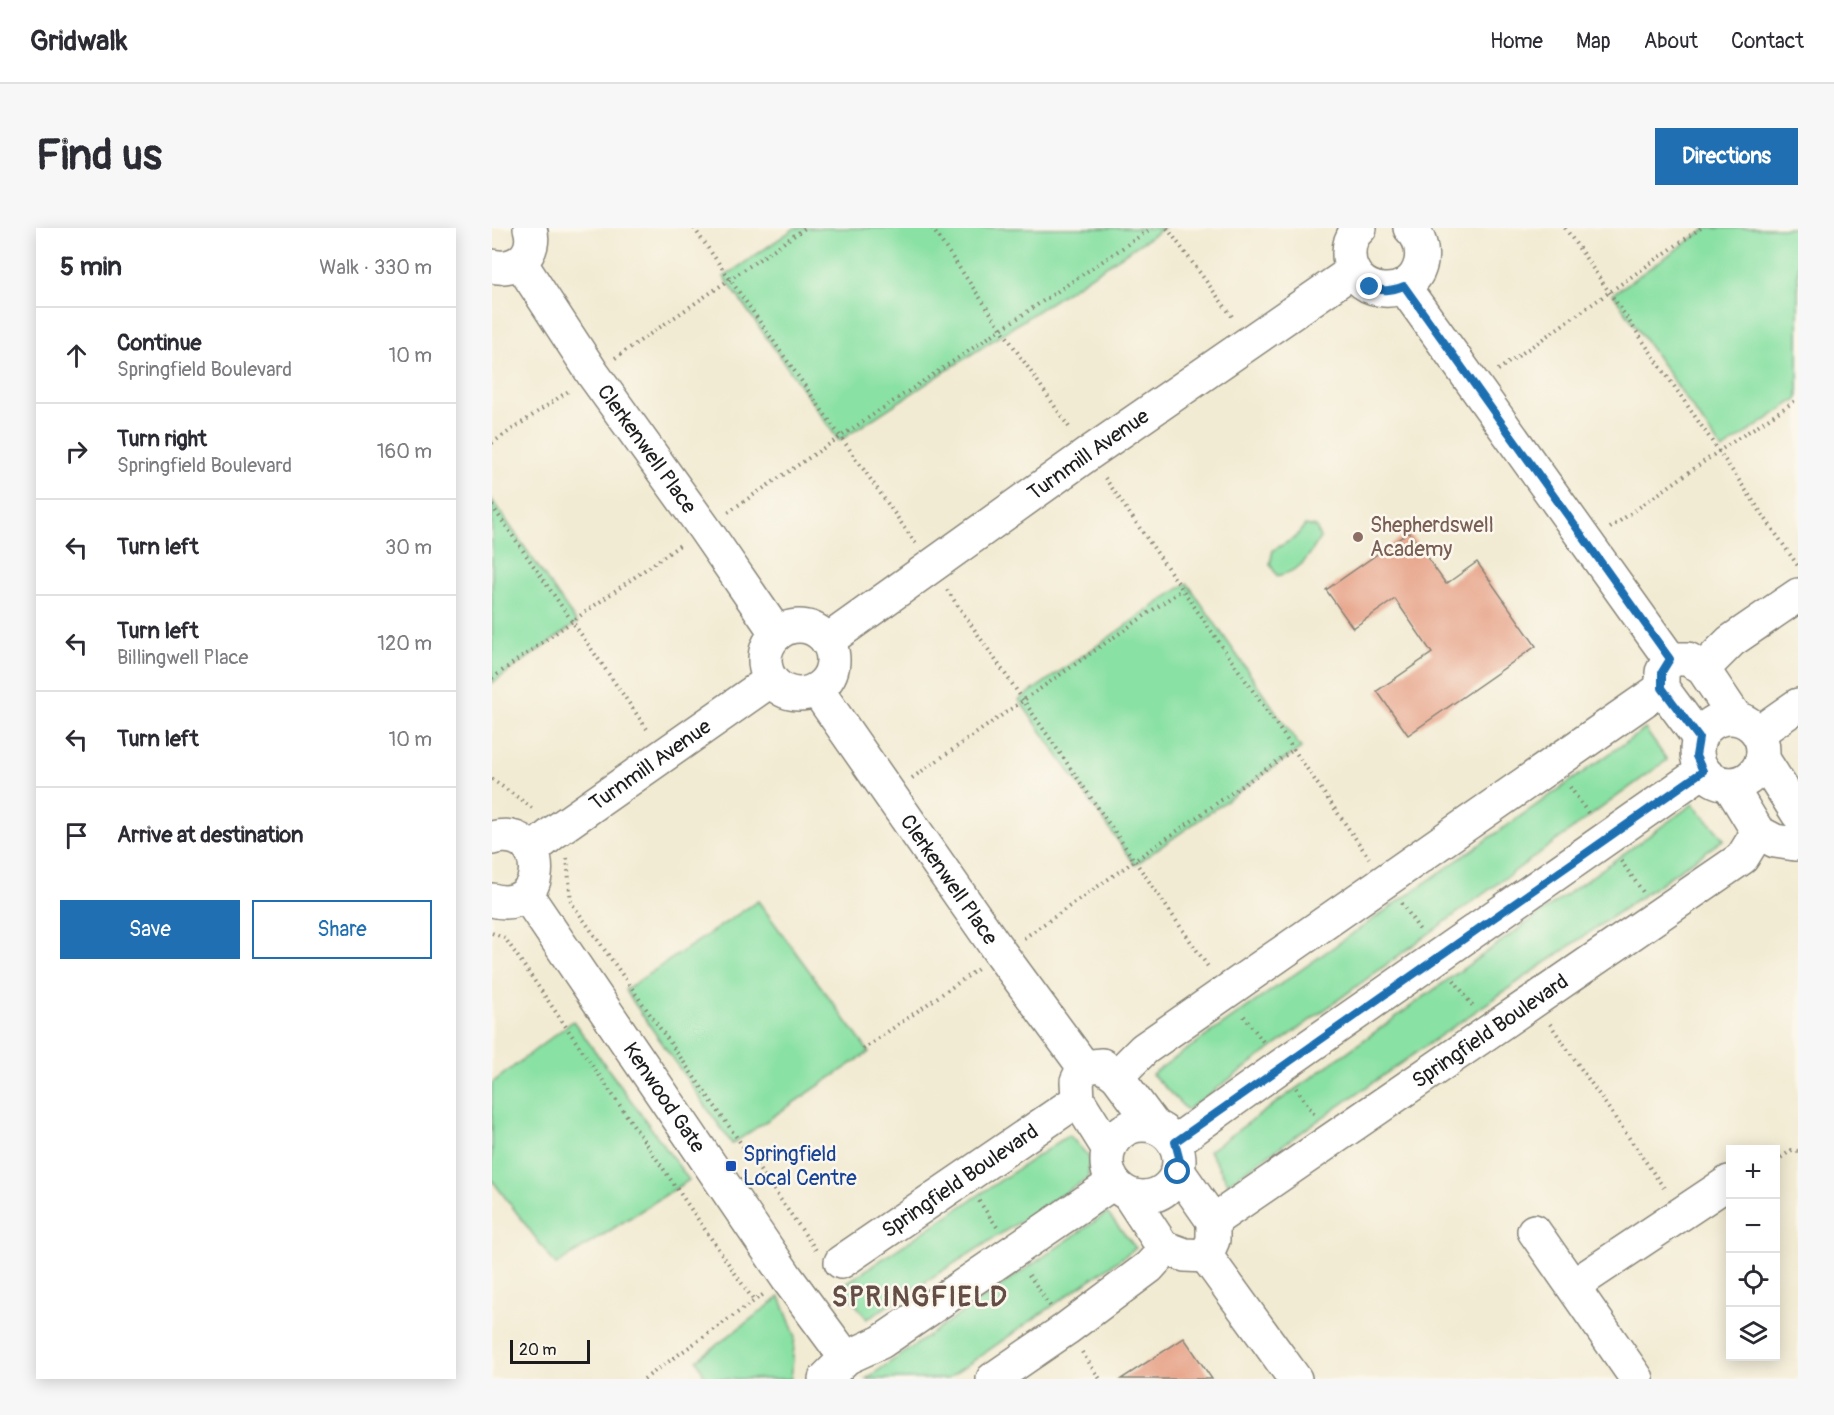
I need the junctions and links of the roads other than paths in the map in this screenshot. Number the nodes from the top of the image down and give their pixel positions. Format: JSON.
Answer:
{"nodes":[{"id":1,"x":530,"y":228,"type":"edge"},
{"id":2,"x":1360,"y":228,"type":"edge"},
{"id":3,"x":1414,"y":229,"type":"edge"},
{"id":4,"x":506,"y":264,"type":"edge"},
{"id":5,"x":1353,"y":272,"type":"junction"},
{"id":6,"x":1404,"y":286,"type":"junction"},
{"id":7,"x":1798,"y":595,"type":"edge"},
{"id":8,"x":777,"y":634,"type":"junction"},
{"id":9,"x":827,"y":641,"type":"junction"},
{"id":10,"x":1703,"y":669,"type":"junction"},
{"id":11,"x":1666,"y":674,"type":"junction"},
{"id":12,"x":771,"y":680,"type":"junction"},
{"id":13,"x":817,"y":690,"type":"junction"},
{"id":14,"x":1798,"y":705,"type":"edge"},
{"id":15,"x":1752,"y":736,"type":"junction"},
{"id":16,"x":1699,"y":738,"type":"junction"},
{"id":17,"x":1716,"y":778,"type":"junction"},
{"id":18,"x":1758,"y":832,"type":"junction"},
{"id":19,"x":1797,"y":836,"type":"edge"},
{"id":20,"x":492,"y":838,"type":"edge"},
{"id":21,"x":542,"y":842,"type":"junction"},
{"id":22,"x":526,"y":894,"type":"junction"},
{"id":23,"x":492,"y":900,"type":"edge"},
{"id":24,"x":1084,"y":1067,"type":"junction"},
{"id":25,"x":1117,"y":1076,"type":"junction"},
{"id":26,"x":1078,"y":1100,"type":"junction"},
{"id":27,"x":1169,"y":1147,"type":"junction"},
{"id":28,"x":1108,"y":1149,"type":"junction"},
{"id":29,"x":1726,"y":1184,"type":"edge"},
{"id":30,"x":1121,"y":1189,"type":"junction"},
{"id":31,"x":1213,"y":1221,"type":"junction"},
{"id":32,"x":1534,"y":1231,"type":"dead end"},
{"id":33,"x":1163,"y":1247,"type":"junction"},
{"id":34,"x":1206,"y":1256,"type":"junction"},
{"id":35,"x":841,"y":1262,"type":"dead end"},
{"id":36,"x":1573,"y":1286,"type":"junction"},
{"id":37,"x":836,"y":1368,"type":"edge"},
{"id":38,"x":993,"y":1379,"type":"edge"},
{"id":39,"x":1295,"y":1379,"type":"edge"},
{"id":40,"x":1636,"y":1379,"type":"edge"}],
"edges":[{"from":1,"to":4,"type":"street"},
{"from":2,"to":5,"type":"street"},
{"from":3,"to":6,"type":"street"},
{"from":4,"to":8,"type":"street","name":"Clerkenwell Place"},
{"from":5,"to":6,"type":"street"},
{"from":5,"to":9,"type":"street","name":"Turnmill Avenue"},
{"from":6,"to":11,"type":"street"},
{"from":7,"to":10,"type":"street"},
{"from":8,"to":9,"type":"street"},
{"from":8,"to":12,"type":"street"},
{"from":9,"to":13,"type":"street"},
{"from":10,"to":11,"type":"street"},
{"from":10,"to":15,"type":"street"},
{"from":11,"to":16,"type":"street"},
{"from":11,"to":25,"type":"street"},
{"from":12,"to":13,"type":"street"},
{"from":12,"to":21,"type":"street","name":"Turnmill Avenue"},
{"from":13,"to":24,"type":"street","name":"Clerkenwell Place"},
{"from":14,"to":15,"type":"street"},
{"from":15,"to":16,"type":"street"},
{"from":15,"to":17,"type":"street"},
{"from":15,"to":19,"type":"street"},
{"from":16,"to":17,"type":"street"},
{"from":17,"to":18,"type":"street"},
{"from":17,"to":27,"type":"street"},
{"from":18,"to":19,"type":"street"},
{"from":18,"to":31,"type":"street","name":"Springfield Boulevard"},
{"from":20,"to":21,"type":"street"},
{"from":21,"to":22,"type":"street"},
{"from":22,"to":23,"type":"street"},
{"from":22,"to":37,"type":"street","name":"Kenwood Gate"},
{"from":24,"to":25,"type":"street"},
{"from":24,"to":26,"type":"street"},
{"from":25,"to":27,"type":"street"},
{"from":26,"to":28,"type":"street"},
{"from":26,"to":35,"type":"street","name":"Springfield Boulevard"},
{"from":27,"to":28,"type":"street"},
{"from":27,"to":30,"type":"street"},
{"from":27,"to":31,"type":"street"},
{"from":28,"to":30,"type":"street"},
{"from":29,"to":36,"type":"street"},
{"from":30,"to":33,"type":"street"},
{"from":30,"to":37,"type":"street"},
{"from":31,"to":34,"type":"street"},
{"from":32,"to":36,"type":"street"},
{"from":33,"to":34,"type":"street"},
{"from":33,"to":38,"type":"street"},
{"from":34,"to":39,"type":"street"},
{"from":36,"to":40,"type":"street"}]}
